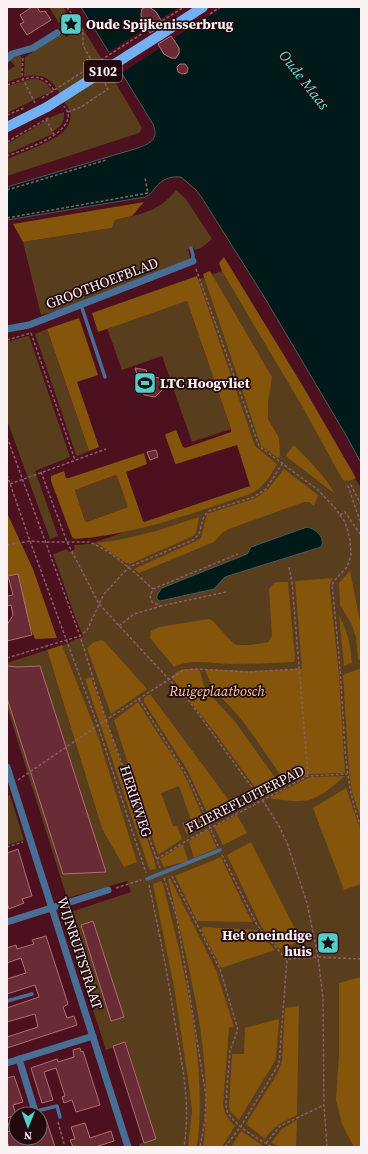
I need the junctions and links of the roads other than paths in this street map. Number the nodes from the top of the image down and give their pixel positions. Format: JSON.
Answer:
{"nodes":[{"id":1,"x":203,"y":7,"type":"edge"},
{"id":2,"x":57,"y":34,"type":"dead end"},
{"id":3,"x":7,"y":59,"type":"edge"},
{"id":4,"x":7,"y":127,"type":"edge"},
{"id":5,"x":190,"y":248,"type":"dead end"},
{"id":6,"x":193,"y":261,"type":"joint"},
{"id":7,"x":81,"y":305,"type":"junction"},
{"id":8,"x":7,"y":329,"type":"edge"},
{"id":9,"x":105,"y":377,"type":"dead end"},
{"id":10,"x":7,"y":767,"type":"edge"},
{"id":11,"x":10,"y":785,"type":"edge"},
{"id":12,"x":220,"y":850,"type":"road end"},
{"id":13,"x":147,"y":879,"type":"road end"},
{"id":14,"x":108,"y":890,"type":"road end"},
{"id":15,"x":52,"y":907,"type":"junction"},
{"id":16,"x":7,"y":922,"type":"edge"},
{"id":17,"x":32,"y":994,"type":"dead end"},
{"id":18,"x":7,"y":1001,"type":"edge"},
{"id":19,"x":93,"y":1036,"type":"junction"},
{"id":20,"x":19,"y":1059,"type":"junction"},
{"id":21,"x":7,"y":1063,"type":"edge"},
{"id":22,"x":33,"y":1106,"type":"edge"},
{"id":23,"x":48,"y":1108,"type":"edge"},
{"id":24,"x":60,"y":1117,"type":"road end"},
{"id":25,"x":128,"y":1147,"type":"edge"}],
"edges":[{"from":1,"to":4,"type":"main road","number":"S102","bridge":true},
{"from":2,"to":3,"type":"street"},
{"from":5,"to":6,"type":"lane","name":"GROOTHOEFBLAD"},
{"from":6,"to":7,"type":"street","name":"GROOTHOEFBLAD"},
{"from":7,"to":8,"type":"street","name":"GROOTHOEFBLAD"},
{"from":7,"to":9,"type":"lane"},
{"from":10,"to":11,"type":"street","name":"WIJNRUITSTRAAT"},
{"from":11,"to":15,"type":"street","name":"WIJNRUITSTRAAT"},
{"from":12,"to":13,"type":"lane"},
{"from":14,"to":15,"type":"street"},
{"from":15,"to":16,"type":"street"},
{"from":15,"to":19,"type":"street","name":"WIJNRUITSTRAAT"},
{"from":17,"to":18,"type":"lane"},
{"from":19,"to":20,"type":"street"},
{"from":19,"to":25,"type":"street","name":"WIJNRUITSTRAAT"},
{"from":20,"to":21,"type":"street"},
{"from":20,"to":22,"type":"street"},
{"from":23,"to":24,"type":"lane"}]}
